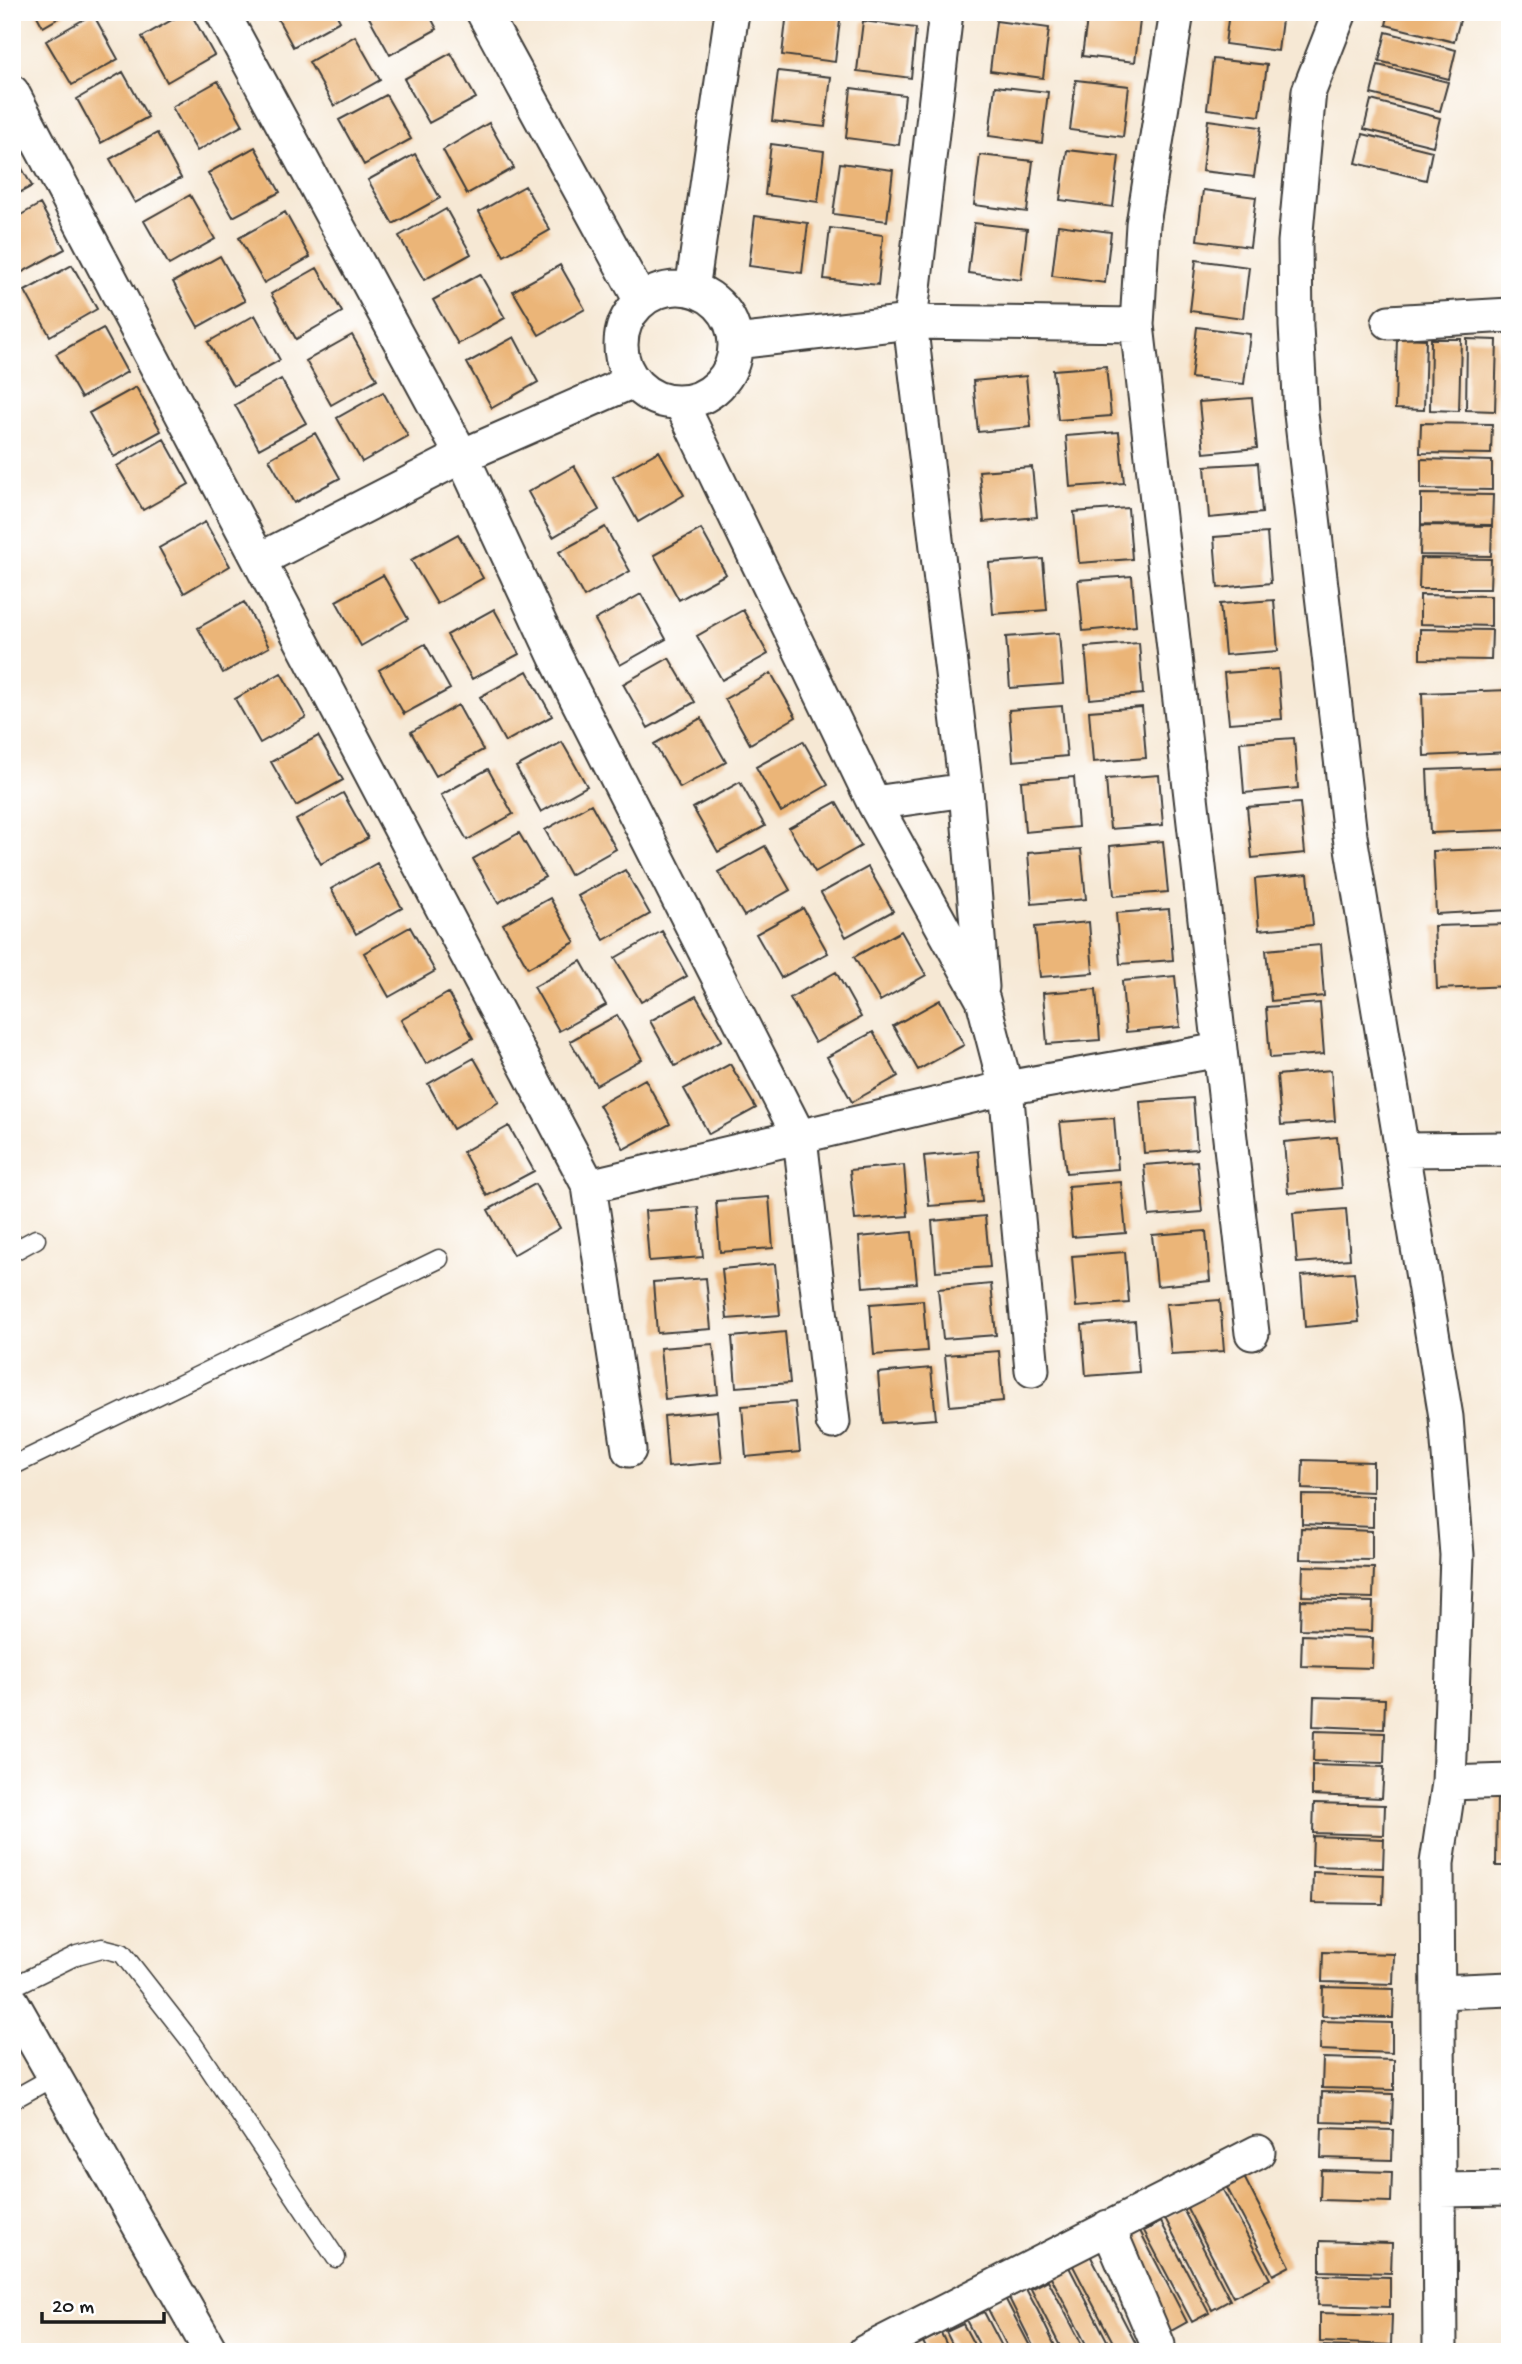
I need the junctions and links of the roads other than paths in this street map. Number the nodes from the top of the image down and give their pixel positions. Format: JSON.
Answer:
{"nodes":[{"id":1,"x":222,"y":12,"type":"edge"},
{"id":2,"x":483,"y":12,"type":"edge"},
{"id":3,"x":732,"y":12,"type":"edge"},
{"id":4,"x":946,"y":12,"type":"edge"},
{"id":5,"x":1177,"y":12,"type":"edge"},
{"id":6,"x":1340,"y":12,"type":"edge"},
{"id":7,"x":12,"y":92,"type":"edge"},
{"id":8,"x":692,"y":290,"type":"junction"},
{"id":9,"x":642,"y":301,"type":"junction"},
{"id":10,"x":1510,"y":316,"type":"edge"},
{"id":11,"x":911,"y":322,"type":"junction"},
{"id":12,"x":1389,"y":322,"type":"dead end"},
{"id":13,"x":1137,"y":325,"type":"junction"},
{"id":14,"x":735,"y":342,"type":"junction"},
{"id":15,"x":633,"y":381,"type":"junction"},
{"id":16,"x":681,"y":402,"type":"junction"},
{"id":17,"x":462,"y":456,"type":"junction"},
{"id":18,"x":259,"y":560,"type":"junction"},
{"id":19,"x":966,"y":790,"type":"junction"},
{"id":20,"x":874,"y":803,"type":"junction"},
{"id":21,"x":983,"y":1000,"type":"junction"},
{"id":22,"x":1220,"y":1051,"type":"junction"},
{"id":23,"x":1006,"y":1088,"type":"junction"},
{"id":24,"x":800,"y":1138,"type":"junction"},
{"id":25,"x":1510,"y":1149,"type":"edge"},
{"id":26,"x":1402,"y":1150,"type":"junction"},
{"id":27,"x":589,"y":1186,"type":"junction"},
{"id":28,"x":36,"y":1239,"type":"dead end"},
{"id":29,"x":12,"y":1252,"type":"edge"},
{"id":30,"x":439,"y":1259,"type":"dead end"},
{"id":31,"x":1252,"y":1333,"type":"dead end"},
{"id":32,"x":1032,"y":1370,"type":"dead end"},
{"id":33,"x":833,"y":1422,"type":"dead end"},
{"id":34,"x":629,"y":1450,"type":"dead end"},
{"id":35,"x":12,"y":1466,"type":"edge"},
{"id":36,"x":1510,"y":1781,"type":"edge"},
{"id":37,"x":1449,"y":1783,"type":"junction"},
{"id":38,"x":12,"y":1987,"type":"edge"},
{"id":39,"x":1510,"y":1989,"type":"edge"},
{"id":40,"x":1439,"y":1992,"type":"junction"},
{"id":41,"x":12,"y":2002,"type":"edge"},
{"id":42,"x":55,"y":2076,"type":"junction"},
{"id":43,"x":12,"y":2100,"type":"edge"},
{"id":44,"x":1258,"y":2152,"type":"dead end"},
{"id":45,"x":1510,"y":2189,"type":"edge"},
{"id":46,"x":1440,"y":2190,"type":"junction"},
{"id":47,"x":1108,"y":2227,"type":"junction"},
{"id":48,"x":336,"y":2258,"type":"dead end"},
{"id":49,"x":211,"y":2352,"type":"edge"},
{"id":50,"x":865,"y":2352,"type":"edge"},
{"id":51,"x":1158,"y":2352,"type":"edge"},
{"id":52,"x":1440,"y":2352,"type":"edge"}],
"edges":[{"from":1,"to":17,"type":"street"},
{"from":2,"to":9,"type":"street"},
{"from":3,"to":8,"type":"street"},
{"from":4,"to":11,"type":"street"},
{"from":5,"to":13,"type":"street"},
{"from":6,"to":26,"type":"street"},
{"from":7,"to":18,"type":"street"},
{"from":8,"to":9,"type":"street"},
{"from":8,"to":14,"type":"street"},
{"from":9,"to":15,"type":"street"},
{"from":10,"to":12,"type":"street"},
{"from":11,"to":13,"type":"street"},
{"from":11,"to":14,"type":"street"},
{"from":11,"to":19,"type":"street"},
{"from":13,"to":22,"type":"street"},
{"from":14,"to":16,"type":"street"},
{"from":15,"to":16,"type":"street"},
{"from":15,"to":17,"type":"street"},
{"from":16,"to":20,"type":"street"},
{"from":17,"to":18,"type":"street"},
{"from":17,"to":24,"type":"street"},
{"from":18,"to":27,"type":"street"},
{"from":19,"to":20,"type":"street"},
{"from":19,"to":21,"type":"street"},
{"from":20,"to":21,"type":"street"},
{"from":21,"to":23,"type":"street"},
{"from":22,"to":23,"type":"street"},
{"from":22,"to":31,"type":"street"},
{"from":23,"to":24,"type":"street"},
{"from":23,"to":32,"type":"street"},
{"from":24,"to":27,"type":"street"},
{"from":24,"to":33,"type":"street"},
{"from":25,"to":26,"type":"street"},
{"from":26,"to":37,"type":"street"},
{"from":27,"to":34,"type":"street"},
{"from":28,"to":29,"type":"lane"},
{"from":30,"to":35,"type":"lane"},
{"from":36,"to":37,"type":"street"},
{"from":37,"to":40,"type":"street"},
{"from":38,"to":48,"type":"lane"},
{"from":39,"to":40,"type":"street"},
{"from":40,"to":46,"type":"street"},
{"from":41,"to":42,"type":"street"},
{"from":42,"to":43,"type":"lane"},
{"from":42,"to":49,"type":"street"},
{"from":44,"to":47,"type":"street"},
{"from":45,"to":46,"type":"street"},
{"from":46,"to":52,"type":"street"},
{"from":47,"to":50,"type":"street"},
{"from":47,"to":51,"type":"street"}]}
